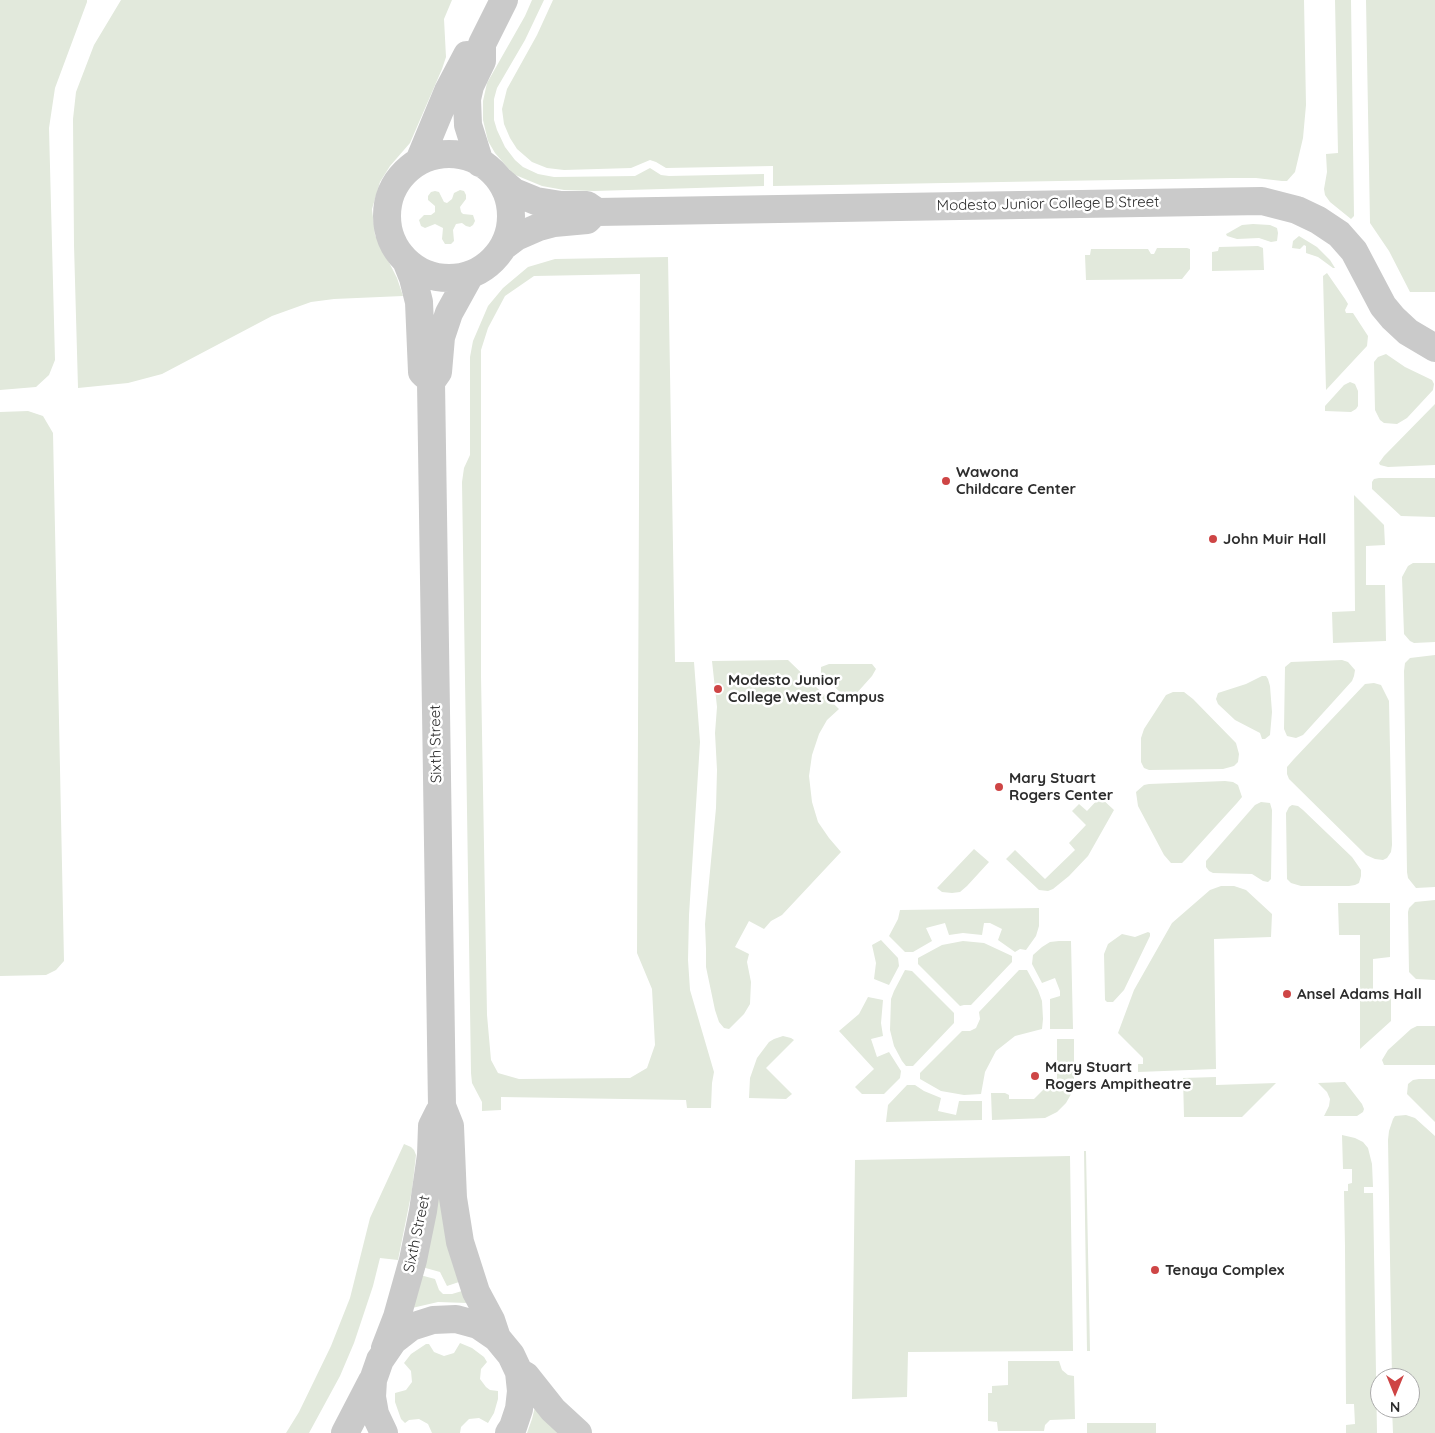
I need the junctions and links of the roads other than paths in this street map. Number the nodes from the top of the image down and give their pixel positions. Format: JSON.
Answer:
{"nodes":[{"id":1,"x":504,"y":0,"type":"edge"},
{"id":2,"x":482,"y":44,"type":"junction"},
{"id":3,"x":419,"y":161,"type":"junction"},
{"id":4,"x":480,"y":163,"type":"junction"},
{"id":5,"x":500,"y":182,"type":"junction"},
{"id":6,"x":597,"y":212,"type":"junction"},
{"id":7,"x":504,"y":246,"type":"junction"},
{"id":8,"x":407,"y":263,"type":"junction"},
{"id":9,"x":470,"y":275,"type":"junction"},
{"id":10,"x":1435,"y":348,"type":"edge"},
{"id":11,"x":431,"y":382,"type":"junction"},
{"id":12,"x":442,"y":1106,"type":"junction"},
{"id":13,"x":497,"y":1338,"type":"junction"},
{"id":14,"x":376,"y":1370,"type":"junction"},
{"id":15,"x":518,"y":1372,"type":"junction"},
{"id":16,"x":346,"y":1433,"type":"edge"},
{"id":17,"x":384,"y":1433,"type":"edge"},
{"id":18,"x":509,"y":1433,"type":"edge"},
{"id":19,"x":578,"y":1433,"type":"edge"}],
"edges":[{"from":1,"to":2,"type":"street"},
{"from":2,"to":3,"type":"street"},
{"from":2,"to":4,"type":"street"},
{"from":3,"to":4,"type":"street"},
{"from":3,"to":8,"type":"street"},
{"from":4,"to":5,"type":"street"},
{"from":5,"to":6,"type":"street","name":"Modesto Junior College B Street"},
{"from":5,"to":7,"type":"street"},
{"from":6,"to":7,"type":"street","name":"Modesto Junior College B Street"},
{"from":6,"to":10,"type":"street","name":"Modesto Junior College B Street"},
{"from":7,"to":9,"type":"street"},
{"from":8,"to":9,"type":"street"},
{"from":8,"to":11,"type":"street","name":"Sixth Street"},
{"from":9,"to":11,"type":"street","name":"Sixth Street"},
{"from":11,"to":12,"type":"street","name":"Sixth Street"},
{"from":12,"to":13,"type":"street","name":"Sixth Street"},
{"from":12,"to":14,"type":"street","name":"Sixth Street"},
{"from":13,"to":14,"type":"street"},
{"from":13,"to":15,"type":"street"},
{"from":14,"to":16,"type":"street"},
{"from":14,"to":17,"type":"street"},
{"from":15,"to":18,"type":"street"},
{"from":15,"to":19,"type":"street"}]}
